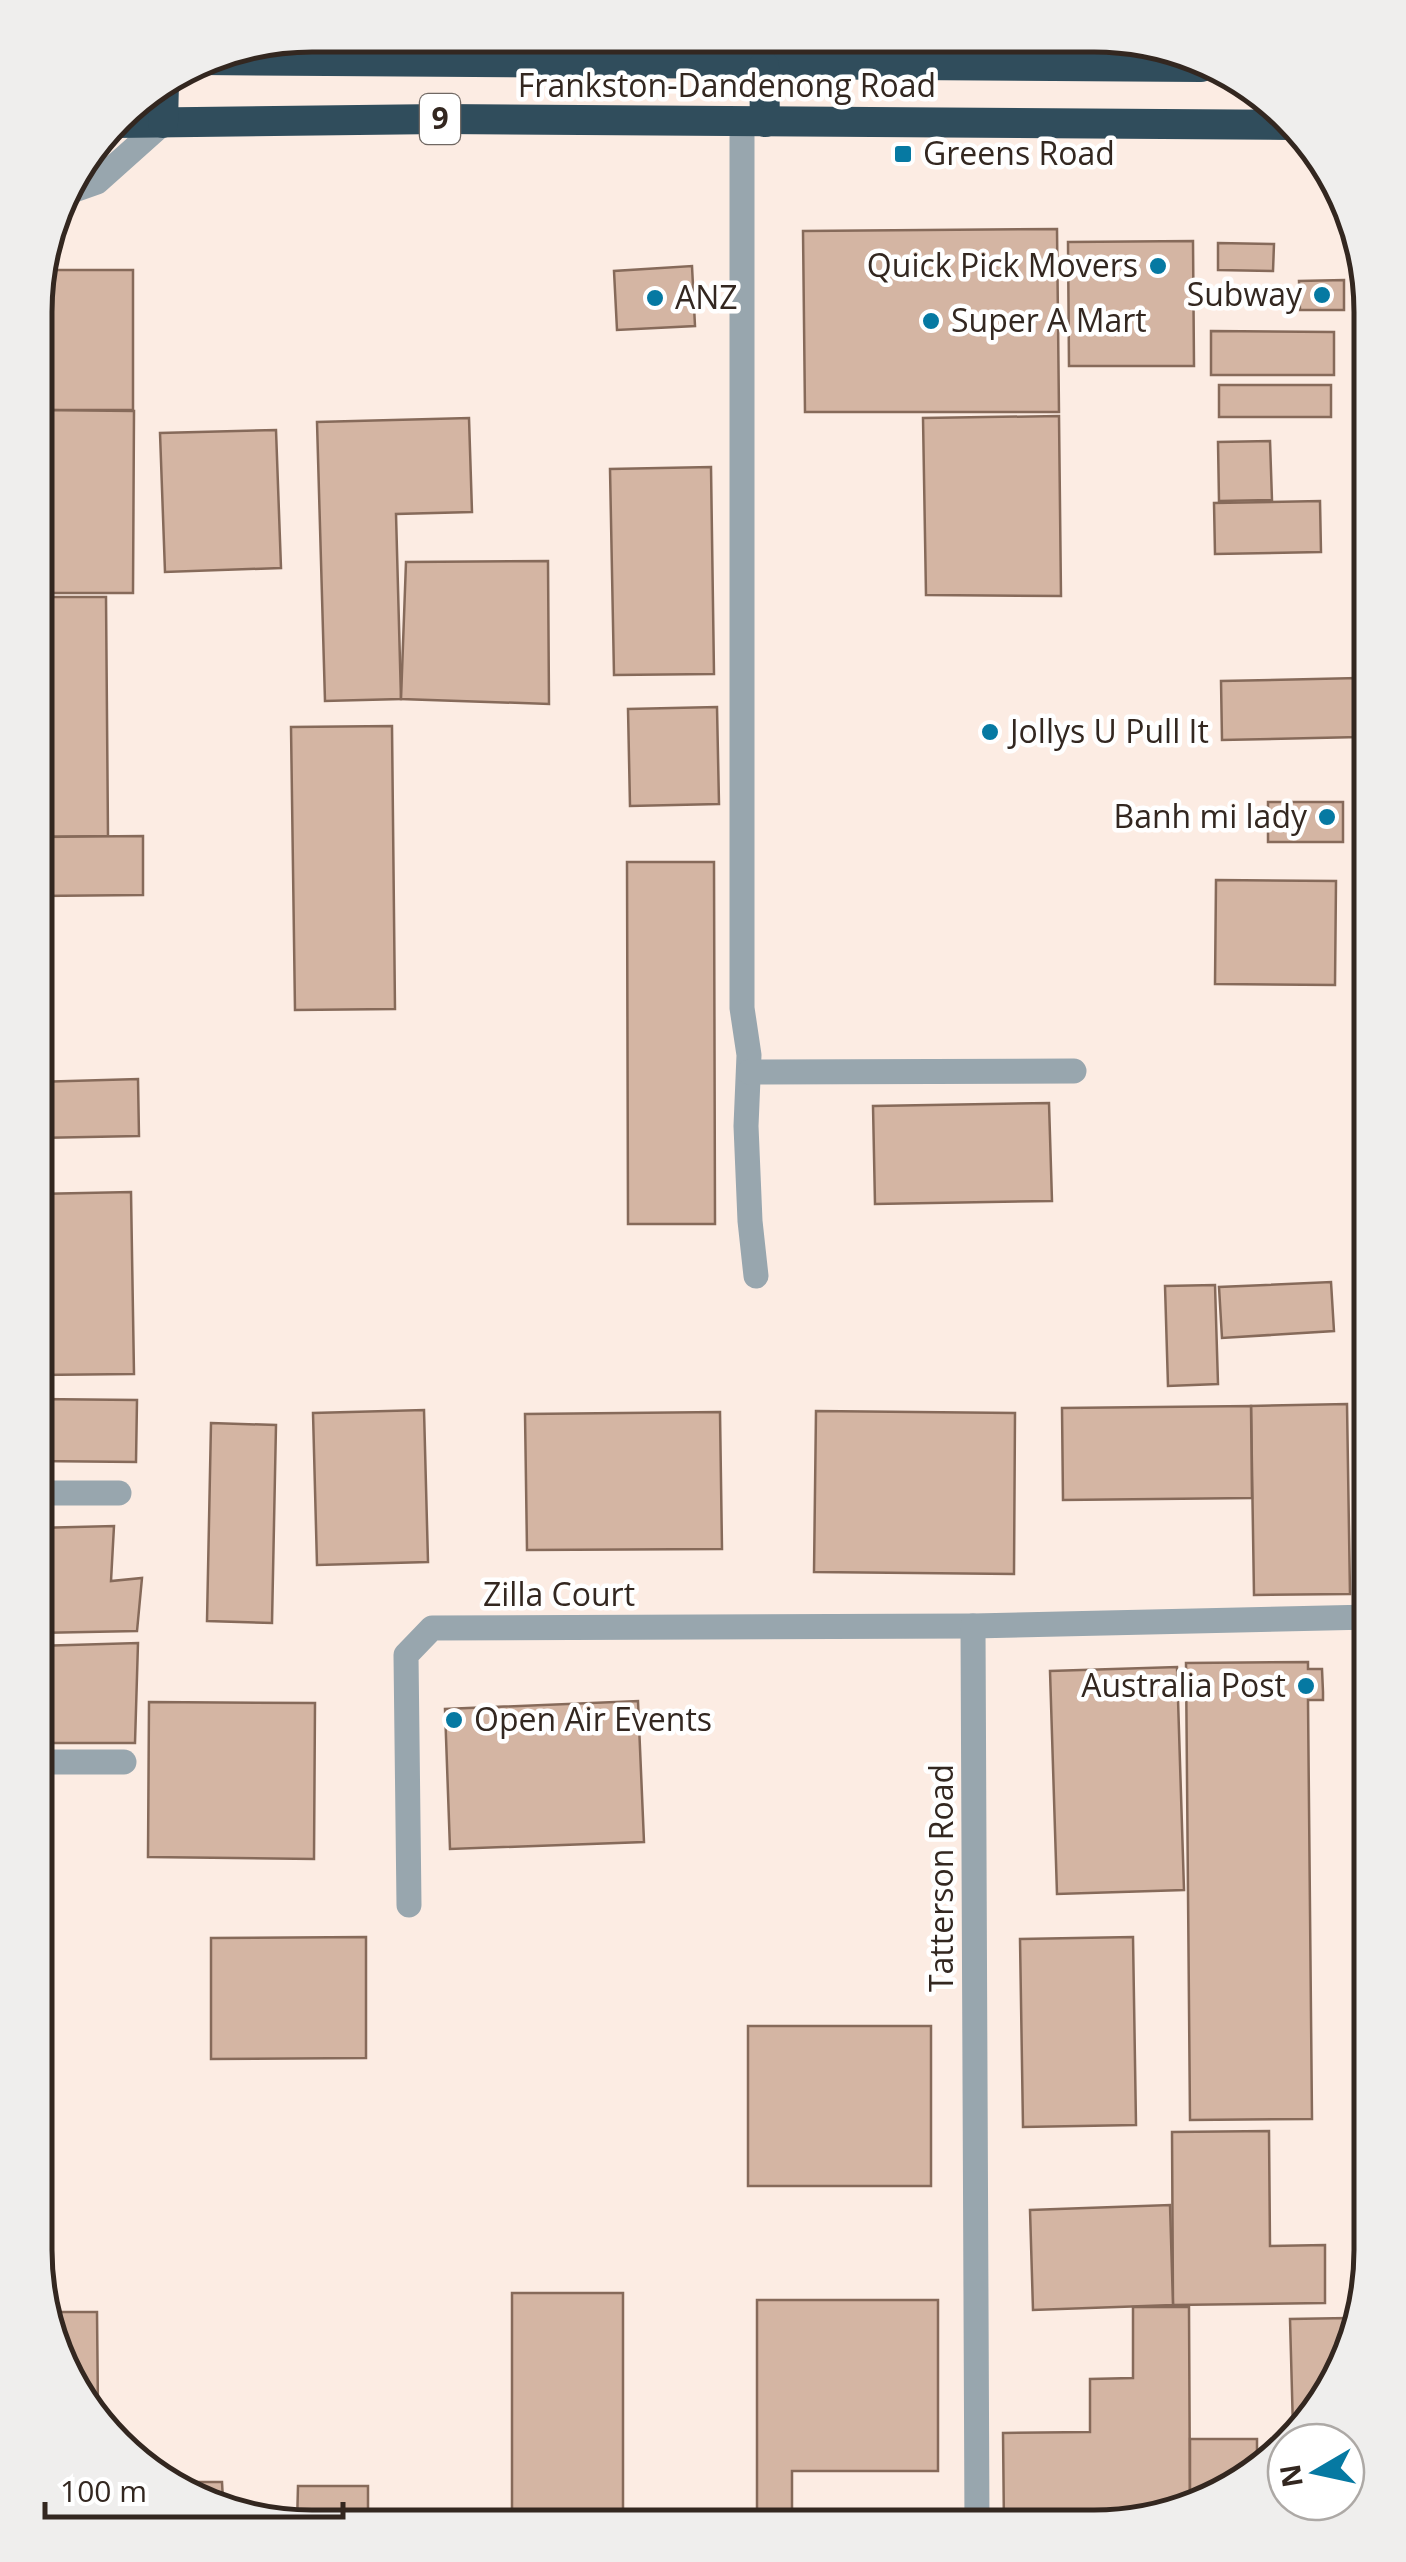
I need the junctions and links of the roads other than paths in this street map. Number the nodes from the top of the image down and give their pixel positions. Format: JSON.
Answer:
{"nodes":[{"id":1,"x":248,"y":61,"type":"edge"},
{"id":2,"x":764,"y":66,"type":"junction"},
{"id":3,"x":1179,"y":67,"type":"edge"},
{"id":4,"x":164,"y":100,"type":"edge"},
{"id":5,"x":136,"y":122,"type":"edge"},
{"id":6,"x":163,"y":122,"type":"junction"},
{"id":7,"x":754,"y":122,"type":"junction"},
{"id":8,"x":1273,"y":125,"type":"edge"},
{"id":9,"x":86,"y":186,"type":"edge"},
{"id":10,"x":1074,"y":1071,"type":"dead end"},
{"id":11,"x":748,"y":1072,"type":"junction"},
{"id":12,"x":756,"y":1276,"type":"dead end"},
{"id":13,"x":52,"y":1493,"type":"edge"},
{"id":14,"x":119,"y":1493,"type":"dead end"},
{"id":15,"x":1353,"y":1617,"type":"edge"},
{"id":16,"x":973,"y":1626,"type":"junction"},
{"id":17,"x":52,"y":1762,"type":"edge"},
{"id":18,"x":124,"y":1762,"type":"dead end"},
{"id":19,"x":409,"y":1904,"type":"dead end"},
{"id":20,"x":977,"y":2510,"type":"edge"}],
"edges":[{"from":1,"to":2,"type":"highway","name":"Frankston-Dandenong Road","number":"9"},
{"from":2,"to":3,"type":"highway","name":"Frankston-Dandenong Road","number":"9"},
{"from":2,"to":7,"type":"highway"},
{"from":4,"to":6,"type":"highway"},
{"from":5,"to":6,"type":"highway","name":"Frankston-Dandenong Road","number":"9"},
{"from":6,"to":7,"type":"highway","name":"Frankston-Dandenong Road","number":"9"},
{"from":6,"to":9,"type":"street"},
{"from":7,"to":8,"type":"highway","name":"Frankston-Dandenong Road","number":"9"},
{"from":7,"to":11,"type":"street"},
{"from":10,"to":11,"type":"street"},
{"from":11,"to":12,"type":"street"},
{"from":13,"to":14,"type":"street"},
{"from":15,"to":16,"type":"street"},
{"from":16,"to":19,"type":"street","name":"Zilla Court"},
{"from":16,"to":20,"type":"street","name":"Tatterson Road"},
{"from":17,"to":18,"type":"street"}]}
